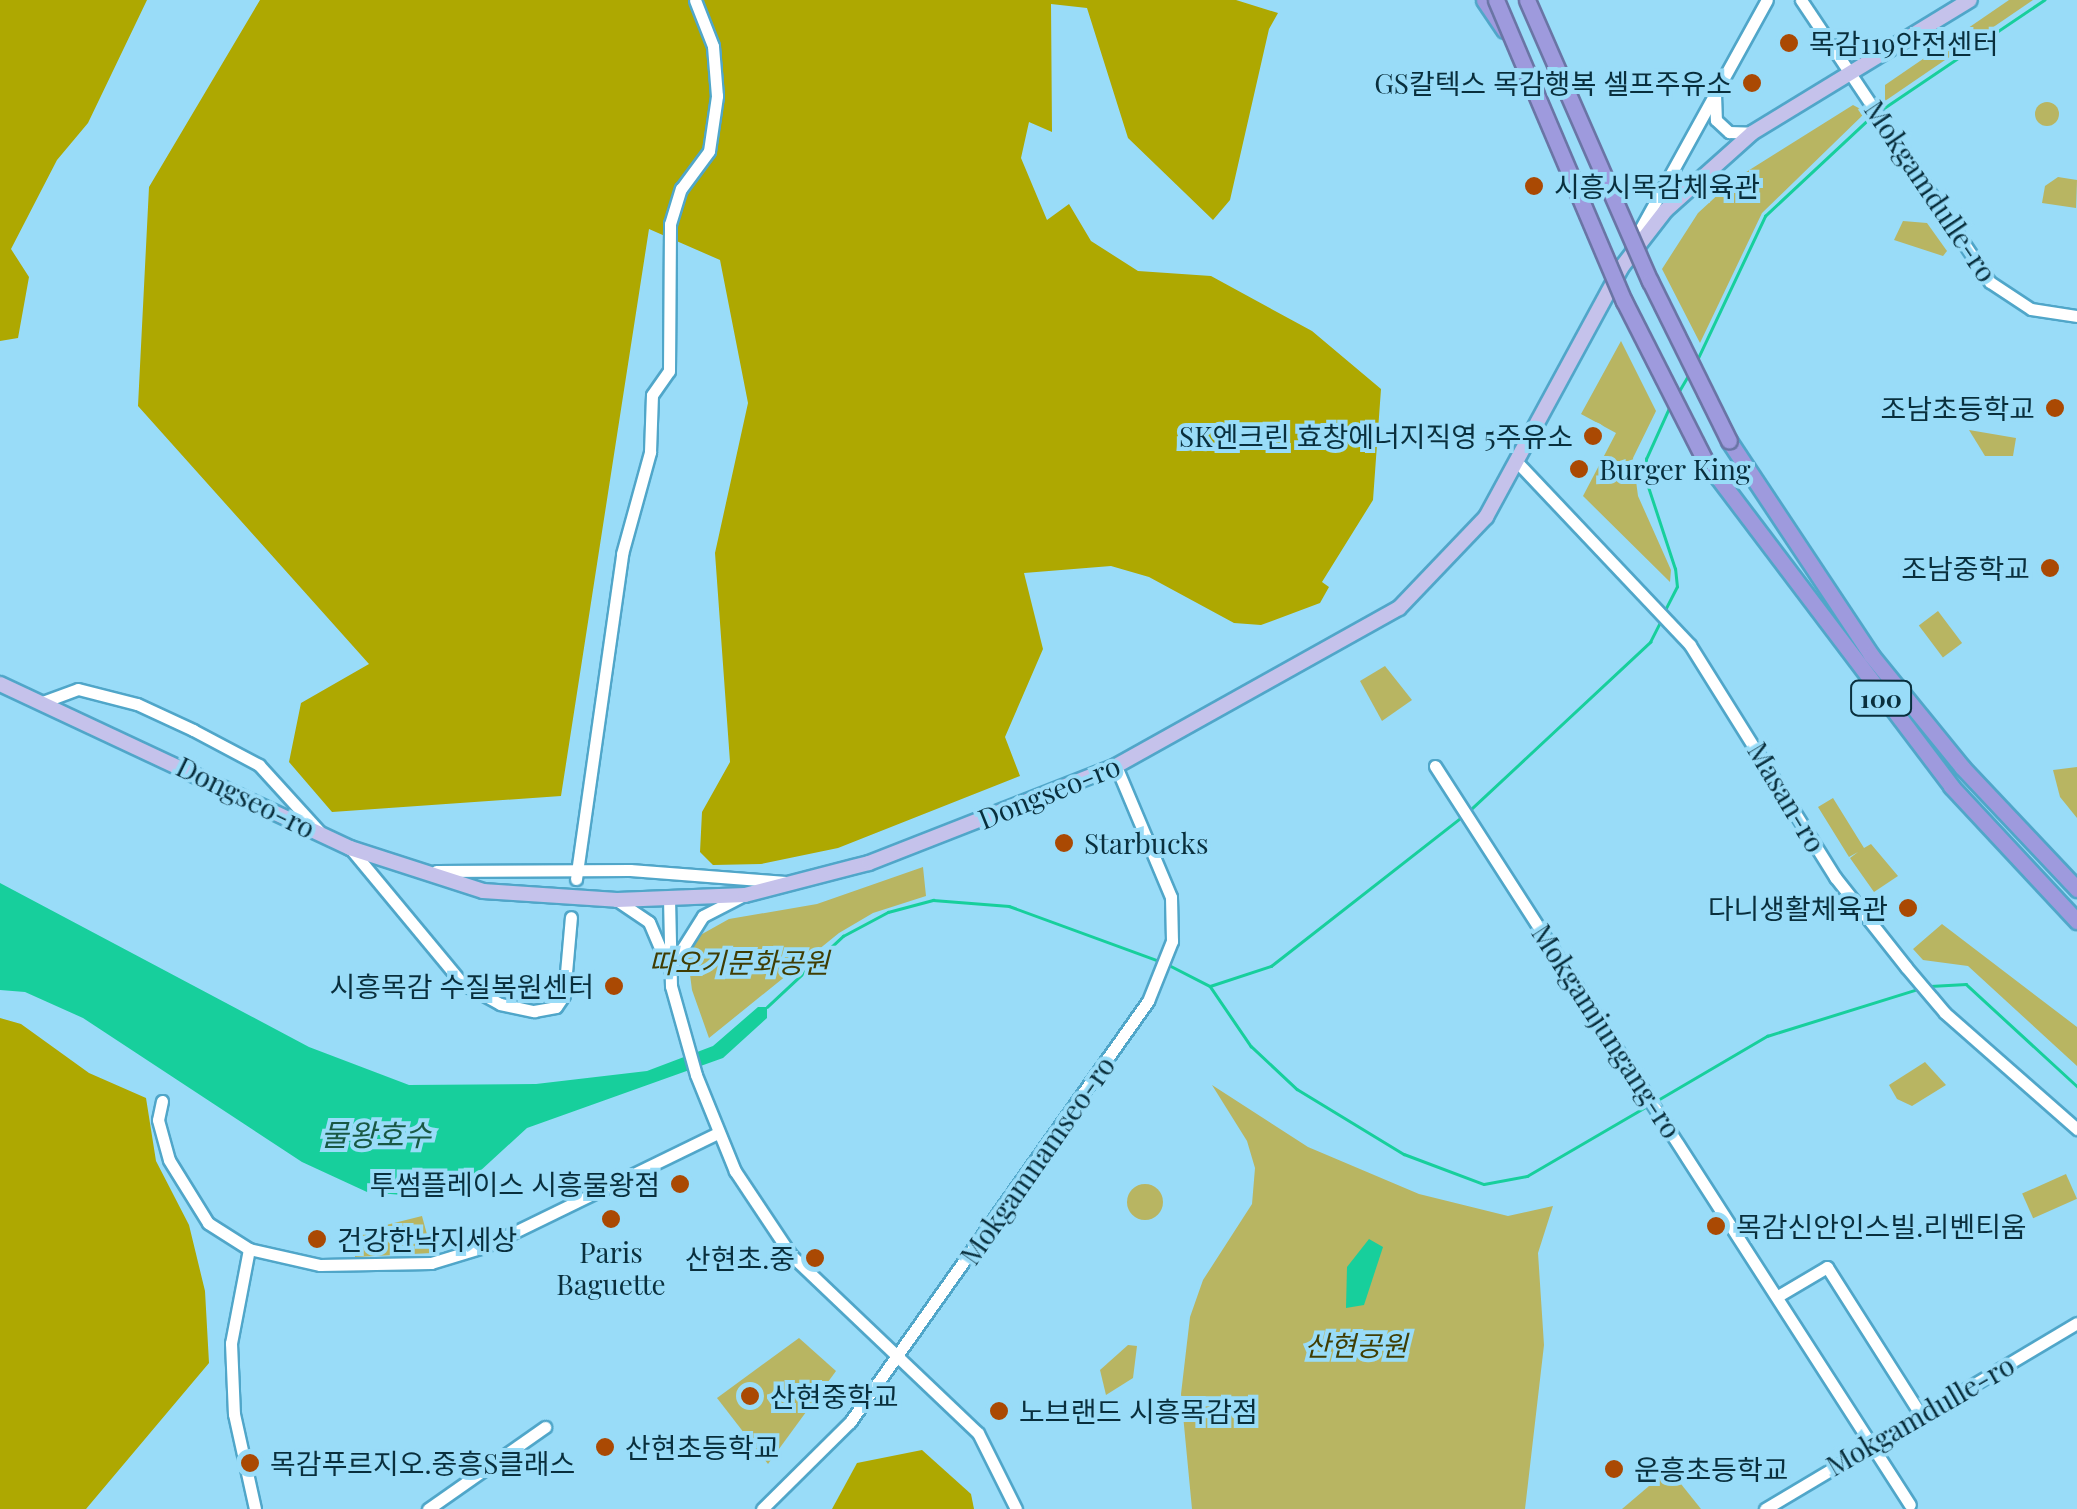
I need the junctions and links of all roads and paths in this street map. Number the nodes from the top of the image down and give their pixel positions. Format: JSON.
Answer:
{"nodes":[{"id":1,"x":696,"y":0,"type":"edge"},
{"id":2,"x":1484,"y":0,"type":"edge"},
{"id":3,"x":1496,"y":0,"type":"edge"},
{"id":4,"x":1528,"y":0,"type":"edge"},
{"id":5,"x":1767,"y":0,"type":"edge"},
{"id":6,"x":1800,"y":0,"type":"edge"},
{"id":7,"x":1970,"y":0,"type":"edge"},
{"id":8,"x":1521,"y":62,"type":"junction"},
{"id":9,"x":1850,"y":72,"type":"junction"},
{"id":10,"x":1716,"y":94,"type":"junction"},
{"id":11,"x":1752,"y":133,"type":"junction"},
{"id":12,"x":1621,"y":268,"type":"junction"},
{"id":13,"x":2077,"y":316,"type":"edge"},
{"id":14,"x":1517,"y":462,"type":"junction"},
{"id":15,"x":0,"y":684,"type":"edge"},
{"id":16,"x":40,"y":703,"type":"junction"},
{"id":17,"x":1116,"y":766,"type":"junction"},
{"id":18,"x":1439,"y":771,"type":"dead end"},
{"id":19,"x":322,"y":834,"type":"junction"},
{"id":20,"x":350,"y":848,"type":"junction"},
{"id":21,"x":407,"y":868,"type":"junction"},
{"id":22,"x":578,"y":874,"type":"junction"},
{"id":23,"x":796,"y":882,"type":"junction"},
{"id":24,"x":2077,"y":889,"type":"edge"},
{"id":25,"x":745,"y":895,"type":"junction"},
{"id":26,"x":669,"y":898,"type":"junction"},
{"id":27,"x":617,"y":900,"type":"junction"},
{"id":28,"x":572,"y":917,"type":"dead end"},
{"id":29,"x":2077,"y":921,"type":"edge"},
{"id":30,"x":671,"y":986,"type":"junction"},
{"id":31,"x":162,"y":1102,"type":"dead end"},
{"id":32,"x":2077,"y":1129,"type":"edge"},
{"id":33,"x":718,"y":1133,"type":"junction"},
{"id":34,"x":249,"y":1249,"type":"junction"},
{"id":35,"x":1778,"y":1296,"type":"junction"},
{"id":36,"x":2077,"y":1324,"type":"edge"},
{"id":37,"x":896,"y":1356,"type":"junction"},
{"id":38,"x":1919,"y":1412,"type":"junction"},
{"id":39,"x":545,"y":1427,"type":"dead end"},
{"id":40,"x":1871,"y":1442,"type":"junction"},
{"id":41,"x":1910,"y":1505,"type":"dead end"},
{"id":42,"x":255,"y":1509,"type":"edge"},
{"id":43,"x":428,"y":1509,"type":"edge"},
{"id":44,"x":762,"y":1509,"type":"edge"},
{"id":45,"x":1016,"y":1509,"type":"edge"},
{"id":46,"x":1764,"y":1509,"type":"edge"}],
"edges":[{"from":1,"to":22,"type":"street"},
{"from":2,"to":8,"type":"highway"},
{"from":3,"to":8,"type":"highway","number":"100","bridge":true},
{"from":4,"to":24,"type":"highway","number":"100","bridge":true},
{"from":5,"to":10,"type":"street","name":"Dongseo-ro"},
{"from":6,"to":9,"type":"street","name":"Mokgamdulle-ro"},
{"from":7,"to":9,"type":"main road"},
{"from":8,"to":29,"type":"highway","number":"100","bridge":true},
{"from":9,"to":11,"type":"main road"},
{"from":9,"to":13,"type":"street","name":"Mokgamdulle-ro"},
{"from":10,"to":11,"type":"street"},
{"from":10,"to":12,"type":"street","name":"Dongseo-ro"},
{"from":11,"to":12,"type":"main road"},
{"from":12,"to":14,"type":"main road","name":"Dongseo-ro"},
{"from":14,"to":17,"type":"main road","name":"Dongseo-ro"},
{"from":14,"to":32,"type":"street","name":"Masan-ro"},
{"from":15,"to":16,"type":"main road","name":"Dongseo-ro"},
{"from":16,"to":19,"type":"main road","name":"Dongseo-ro"},
{"from":16,"to":19,"type":"street"},
{"from":17,"to":23,"type":"main road","name":"Dongseo-ro"},
{"from":17,"to":37,"type":"street","name":"Mokgamnamseo-ro"},
{"from":18,"to":35,"type":"street","name":"Mokgamjungang-ro"},
{"from":19,"to":20,"type":"main road","name":"Dongseo-ro"},
{"from":20,"to":21,"type":"main road","name":"Dongseo-ro"},
{"from":20,"to":28,"type":"street"},
{"from":21,"to":22,"type":"street"},
{"from":21,"to":27,"type":"main road","name":"Dongseo-ro"},
{"from":22,"to":23,"type":"street"},
{"from":23,"to":25,"type":"main road","name":"Dongseo-ro"},
{"from":25,"to":26,"type":"main road","name":"Dongseo-ro"},
{"from":25,"to":30,"type":"street"},
{"from":26,"to":27,"type":"main road","name":"Dongseo-ro"},
{"from":26,"to":30,"type":"street"},
{"from":27,"to":30,"type":"street"},
{"from":30,"to":33,"type":"street"},
{"from":31,"to":34,"type":"street"},
{"from":33,"to":34,"type":"street"},
{"from":33,"to":37,"type":"street"},
{"from":34,"to":42,"type":"street"},
{"from":35,"to":38,"type":"street"},
{"from":35,"to":40,"type":"street","name":"Mokgamjungang-ro"},
{"from":36,"to":38,"type":"street","name":"Mokgamdulle-ro"},
{"from":37,"to":44,"type":"street","name":"Mokgamnamseo-ro"},
{"from":37,"to":45,"type":"street"},
{"from":38,"to":40,"type":"street","name":"Mokgamdulle-ro"},
{"from":39,"to":43,"type":"street"},
{"from":40,"to":41,"type":"street","name":"Mokgamjungang-ro"},
{"from":40,"to":46,"type":"street","name":"Mokgamdulle-ro"}]}
